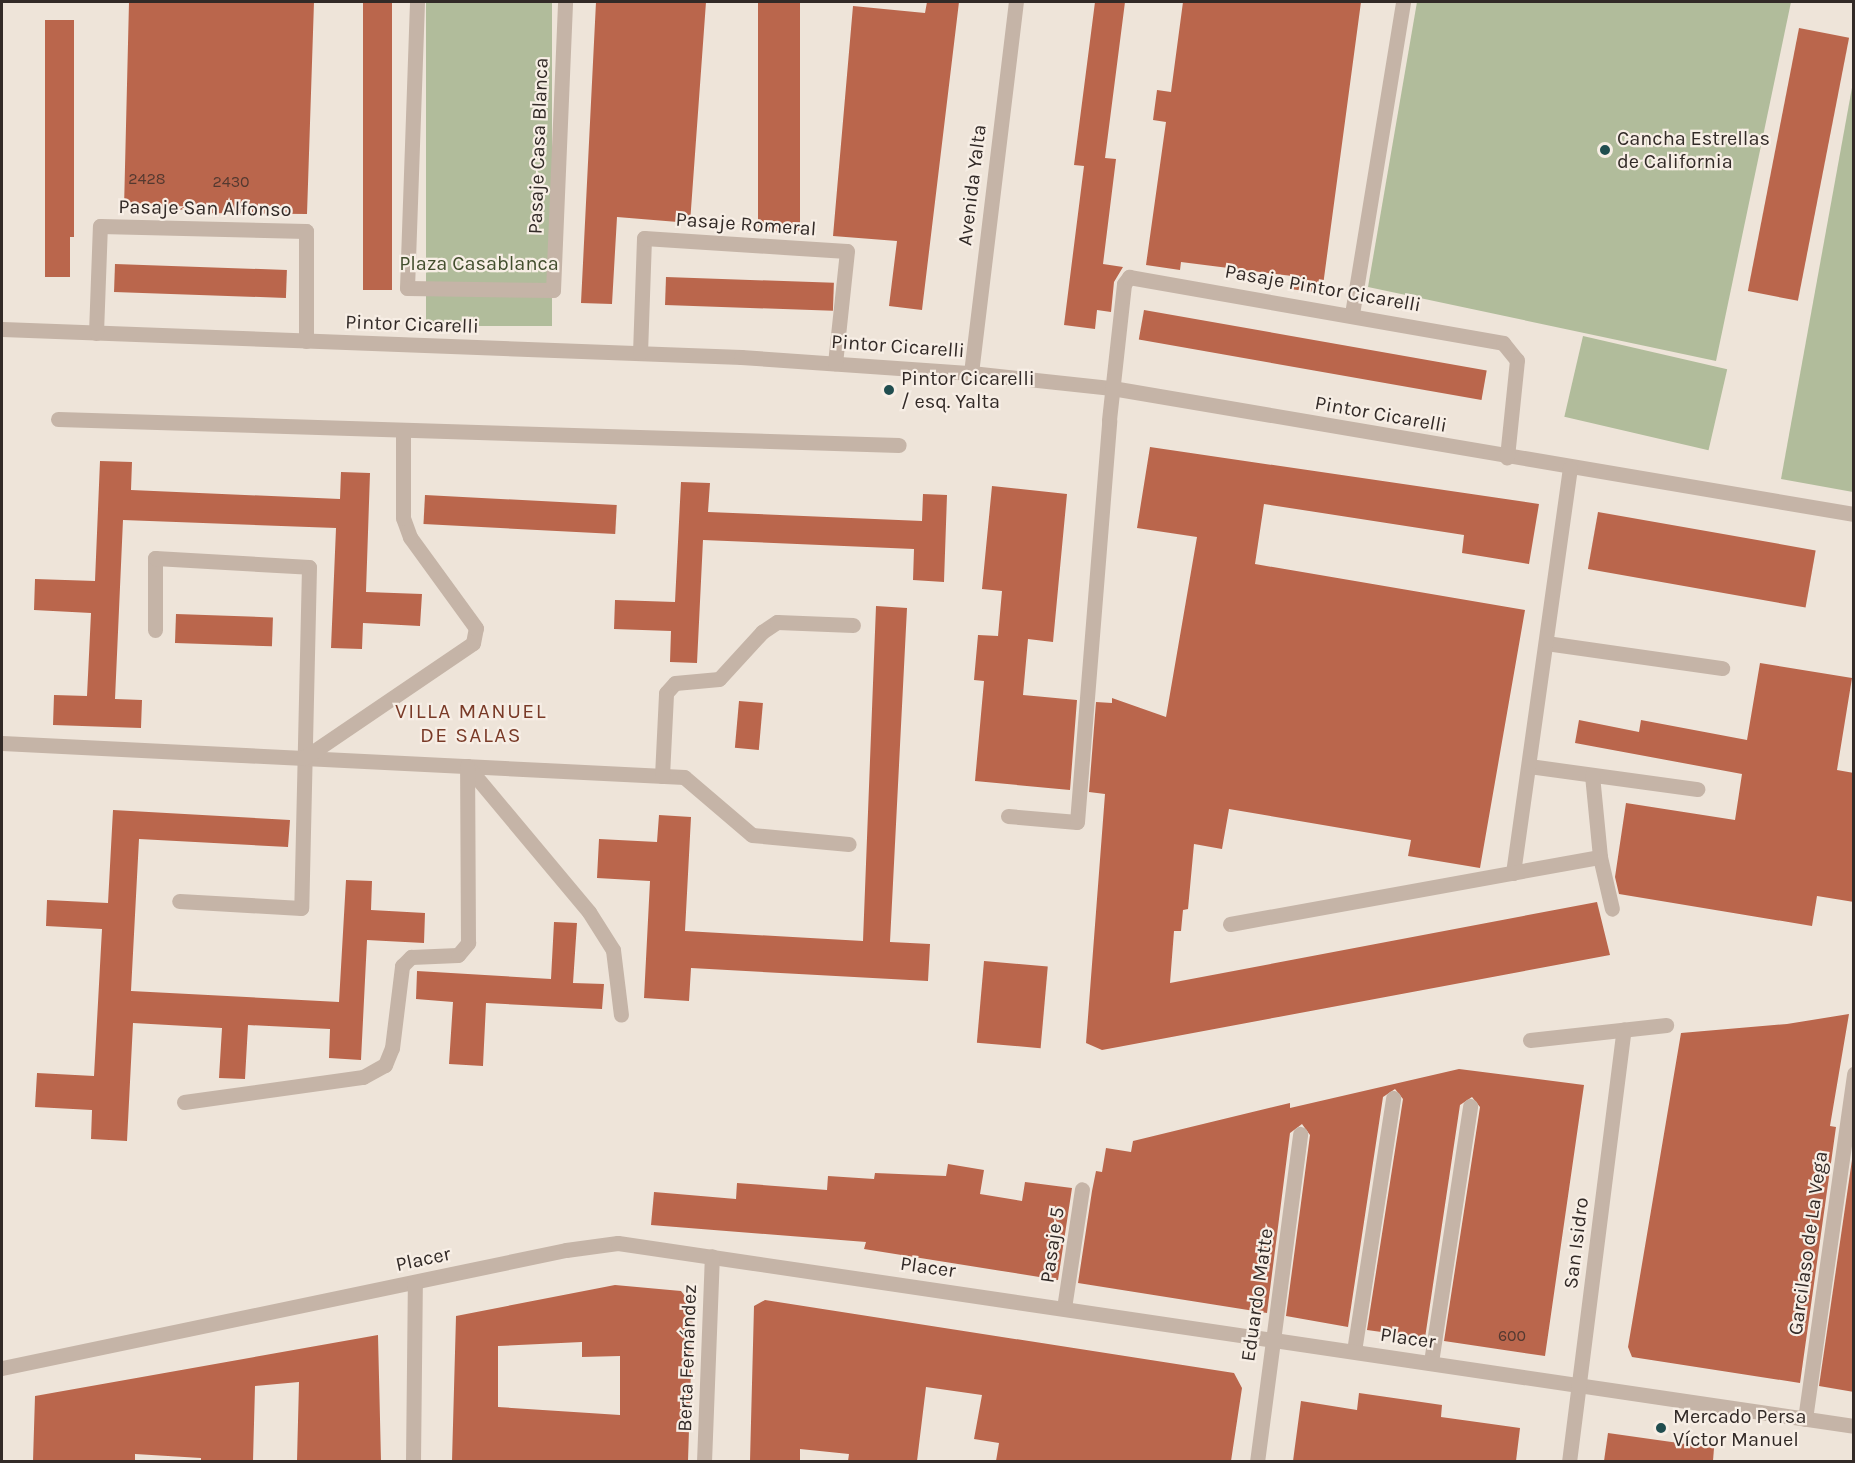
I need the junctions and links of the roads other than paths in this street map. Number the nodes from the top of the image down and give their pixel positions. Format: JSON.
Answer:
{"nodes":[{"id":1,"x":417,"y":2,"type":"edge"},
{"id":2,"x":565,"y":2,"type":"edge"},
{"id":3,"x":1016,"y":2,"type":"edge"},
{"id":4,"x":1403,"y":2,"type":"edge"},
{"id":5,"x":1352,"y":314,"type":"junction"},
{"id":6,"x":2,"y":329,"type":"edge"},
{"id":7,"x":96,"y":333,"type":"junction"},
{"id":8,"x":306,"y":340,"type":"junction"},
{"id":9,"x":640,"y":353,"type":"junction"},
{"id":10,"x":835,"y":363,"type":"junction"},
{"id":11,"x":971,"y":373,"type":"junction"},
{"id":12,"x":1112,"y":388,"type":"junction"},
{"id":13,"x":58,"y":419,"type":"dead end"},
{"id":14,"x":403,"y":430,"type":"junction"},
{"id":15,"x":899,"y":445,"type":"dead end"},
{"id":16,"x":1507,"y":457,"type":"junction"},
{"id":17,"x":1570,"y":468,"type":"junction"},
{"id":18,"x":1854,"y":514,"type":"edge"},
{"id":19,"x":853,"y":625,"type":"dead end"},
{"id":20,"x":155,"y":630,"type":"dead end"},
{"id":21,"x":1546,"y":643,"type":"junction"},
{"id":22,"x":1722,"y":668,"type":"dead end"},
{"id":23,"x":2,"y":743,"type":"edge"},
{"id":24,"x":304,"y":758,"type":"junction"},
{"id":25,"x":467,"y":766,"type":"junction"},
{"id":26,"x":1529,"y":766,"type":"junction"},
{"id":27,"x":1592,"y":774,"type":"junction"},
{"id":28,"x":662,"y":776,"type":"junction"},
{"id":29,"x":1697,"y":789,"type":"dead end"},
{"id":30,"x":1008,"y":816,"type":"dead end"},
{"id":31,"x":849,"y":843,"type":"dead end"},
{"id":32,"x":1600,"y":857,"type":"junction"},
{"id":33,"x":1513,"y":873,"type":"junction"},
{"id":34,"x":179,"y":901,"type":"dead end"},
{"id":35,"x":1612,"y":909,"type":"dead end"},
{"id":36,"x":1230,"y":924,"type":"dead end"},
{"id":37,"x":621,"y":1015,"type":"dead end"},
{"id":38,"x":1666,"y":1025,"type":"dead end"},
{"id":39,"x":1624,"y":1029,"type":"junction"},
{"id":40,"x":1530,"y":1040,"type":"dead end"},
{"id":41,"x":1854,"y":1073,"type":"edge"},
{"id":42,"x":1393,"y":1098,"type":"dead end"},
{"id":43,"x":184,"y":1102,"type":"dead end"},
{"id":44,"x":1470,"y":1106,"type":"dead end"},
{"id":45,"x":1300,"y":1134,"type":"dead end"},
{"id":46,"x":1082,"y":1189,"type":"dead end"},
{"id":47,"x":712,"y":1256,"type":"junction"},
{"id":48,"x":415,"y":1282,"type":"junction"},
{"id":49,"x":1064,"y":1308,"type":"junction"},
{"id":50,"x":1271,"y":1339,"type":"junction"},
{"id":51,"x":1354,"y":1351,"type":"junction"},
{"id":52,"x":1431,"y":1362,"type":"junction"},
{"id":53,"x":2,"y":1368,"type":"edge"},
{"id":54,"x":1579,"y":1385,"type":"junction"},
{"id":55,"x":1805,"y":1419,"type":"junction"},
{"id":56,"x":1854,"y":1426,"type":"edge"},
{"id":57,"x":413,"y":1461,"type":"edge"},
{"id":58,"x":704,"y":1461,"type":"edge"},
{"id":59,"x":1257,"y":1461,"type":"edge"},
{"id":60,"x":1569,"y":1461,"type":"edge"}],
"edges":[{"from":1,"to":2,"type":"street","name":"Pasaje Casa Blanca"},
{"from":3,"to":11,"type":"street","name":"Avenida Yalta"},
{"from":4,"to":5,"type":"street"},
{"from":5,"to":12,"type":"street","name":"Pasaje Pintor Cicarelli"},
{"from":5,"to":16,"type":"street","name":"Pasaje Pintor Cicarelli"},
{"from":6,"to":7,"type":"street","name":"Pintor Cicarelli"},
{"from":7,"to":8,"type":"street","name":"Pintor Cicarelli"},
{"from":7,"to":8,"type":"street","name":"Pasaje San Alfonso"},
{"from":8,"to":9,"type":"street","name":"Pintor Cicarelli"},
{"from":9,"to":10,"type":"street","name":"Pintor Cicarelli"},
{"from":9,"to":10,"type":"street","name":"Pasaje Romeral"},
{"from":10,"to":11,"type":"street","name":"Pintor Cicarelli"},
{"from":11,"to":12,"type":"street","name":"Pintor Cicarelli"},
{"from":12,"to":16,"type":"street","name":"Pintor Cicarelli"},
{"from":12,"to":30,"type":"street"},
{"from":13,"to":14,"type":"street"},
{"from":14,"to":15,"type":"street"},
{"from":14,"to":24,"type":"street"},
{"from":16,"to":17,"type":"street","name":"Pintor Cicarelli"},
{"from":17,"to":18,"type":"street","name":"Pintor Cicarelli"},
{"from":17,"to":21,"type":"street"},
{"from":19,"to":28,"type":"street"},
{"from":20,"to":24,"type":"street"},
{"from":21,"to":22,"type":"street"},
{"from":21,"to":26,"type":"street"},
{"from":23,"to":24,"type":"street"},
{"from":24,"to":25,"type":"street"},
{"from":24,"to":34,"type":"street"},
{"from":25,"to":28,"type":"street"},
{"from":25,"to":37,"type":"street"},
{"from":25,"to":43,"type":"street"},
{"from":26,"to":27,"type":"street"},
{"from":26,"to":33,"type":"street"},
{"from":27,"to":29,"type":"street"},
{"from":27,"to":32,"type":"street"},
{"from":28,"to":31,"type":"street"},
{"from":32,"to":33,"type":"street"},
{"from":32,"to":35,"type":"street"},
{"from":33,"to":36,"type":"street"},
{"from":38,"to":39,"type":"street"},
{"from":39,"to":40,"type":"street"},
{"from":39,"to":54,"type":"street","name":"San Isidro"},
{"from":41,"to":55,"type":"street","name":"Garcilaso de La Vega"},
{"from":42,"to":51,"type":"street"},
{"from":44,"to":52,"type":"street"},
{"from":45,"to":50,"type":"street","name":"Eduardo Matte"},
{"from":46,"to":49,"type":"street","name":"Pasaje 5"},
{"from":47,"to":48,"type":"street","name":"Placer"},
{"from":47,"to":49,"type":"street","name":"Placer"},
{"from":47,"to":58,"type":"street","name":"Berta Fernández"},
{"from":48,"to":53,"type":"street","name":"Placer"},
{"from":48,"to":57,"type":"street"},
{"from":49,"to":50,"type":"street","name":"Placer"},
{"from":50,"to":51,"type":"street","name":"Placer"},
{"from":50,"to":59,"type":"street","name":"Eduardo Matte"},
{"from":51,"to":52,"type":"street","name":"Placer"},
{"from":52,"to":54,"type":"street","name":"Placer"},
{"from":54,"to":55,"type":"street","name":"Placer"},
{"from":54,"to":60,"type":"street","name":"San Isidro"},
{"from":55,"to":56,"type":"street","name":"Placer"}]}
